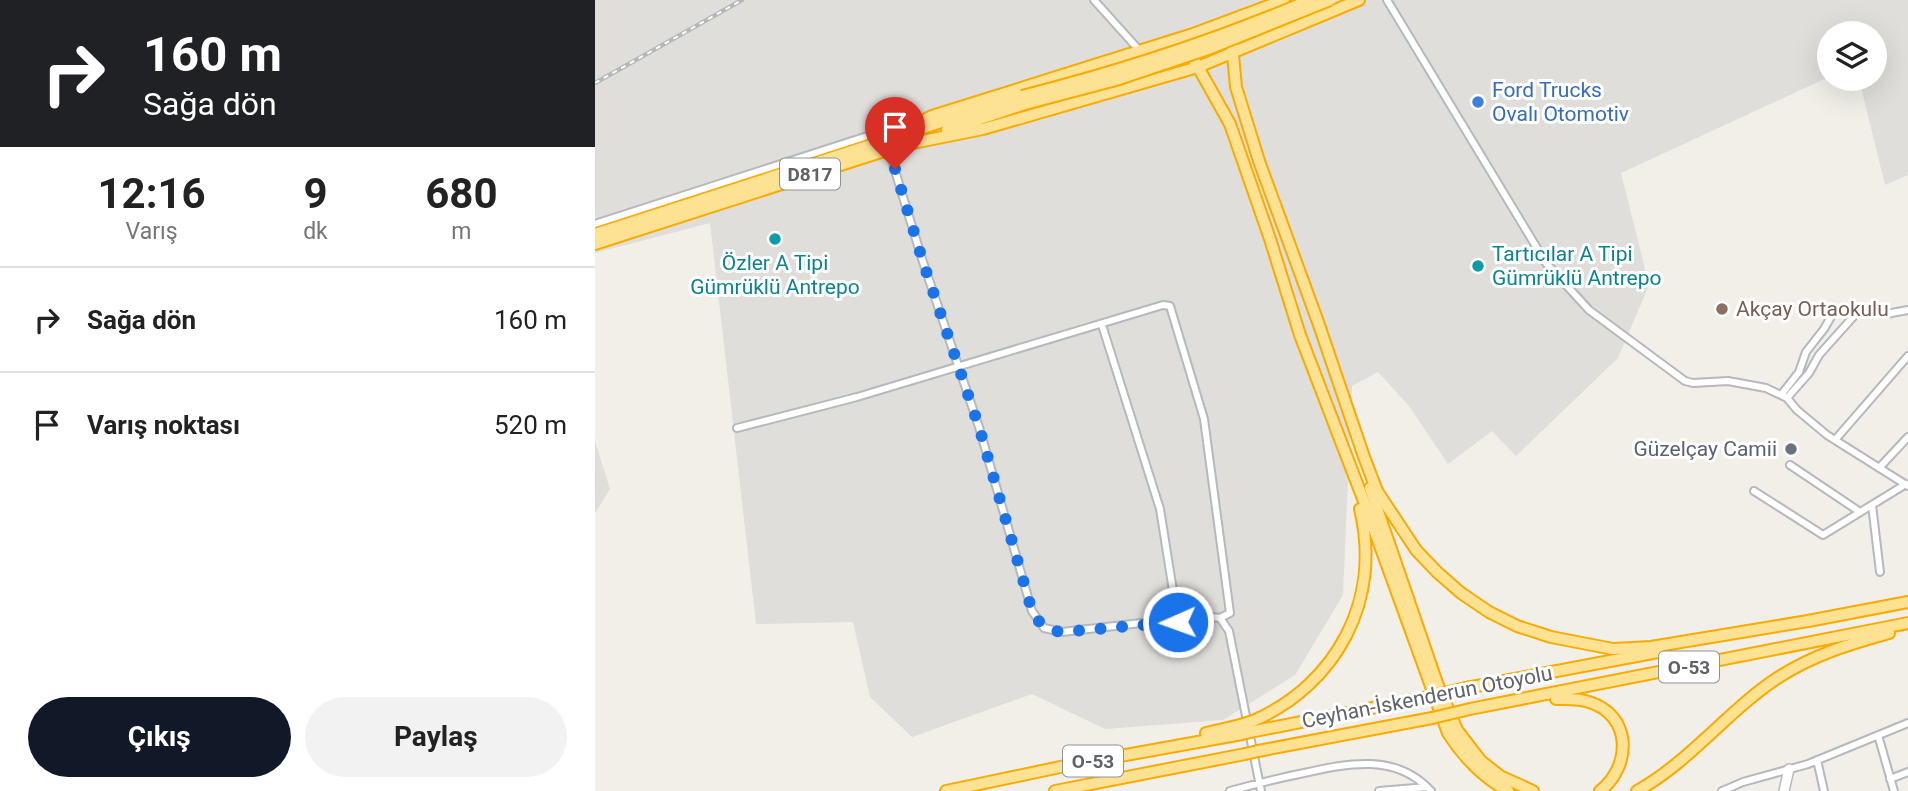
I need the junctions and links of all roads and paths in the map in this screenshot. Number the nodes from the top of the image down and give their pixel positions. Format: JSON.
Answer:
{"nodes":[{"id":1,"x":1094,"y":0,"type":"edge"},
{"id":2,"x":1284,"y":0,"type":"edge"},
{"id":3,"x":1310,"y":0,"type":"edge"},
{"id":4,"x":1330,"y":0,"type":"edge"},
{"id":5,"x":1359,"y":0,"type":"edge"},
{"id":6,"x":1387,"y":0,"type":"edge"},
{"id":7,"x":1221,"y":23,"type":"junction"},
{"id":8,"x":1193,"y":34,"type":"junction"},
{"id":9,"x":1139,"y":50,"type":"junction"},
{"id":10,"x":1232,"y":54,"type":"junction"},
{"id":11,"x":1198,"y":67,"type":"junction"},
{"id":12,"x":1023,"y":100,"type":"junction"},
{"id":13,"x":932,"y":116,"type":"junction"},
{"id":14,"x":888,"y":144,"type":"junction"},
{"id":15,"x":902,"y":145,"type":"junction"},
{"id":16,"x":595,"y":224,"type":"edge"},
{"id":17,"x":595,"y":234,"type":"edge"},
{"id":18,"x":595,"y":244,"type":"edge"},
{"id":19,"x":1908,"y":310,"type":"edge"},
{"id":20,"x":1832,"y":314,"type":"dead end"},
{"id":21,"x":1102,"y":325,"type":"junction"},
{"id":22,"x":1322,"y":335,"type":"junction"},
{"id":23,"x":1908,"y":356,"type":"edge"},
{"id":24,"x":958,"y":366,"type":"junction"},
{"id":25,"x":1784,"y":396,"type":"junction"},
{"id":26,"x":737,"y":428,"type":"dead end"},
{"id":27,"x":1339,"y":436,"type":"junction"},
{"id":28,"x":1908,"y":437,"type":"edge"},
{"id":29,"x":1835,"y":440,"type":"junction"},
{"id":30,"x":1790,"y":466,"type":"dead end"},
{"id":31,"x":1879,"y":468,"type":"junction"},
{"id":32,"x":1907,"y":484,"type":"edge"},
{"id":33,"x":1754,"y":491,"type":"dead end"},
{"id":34,"x":1873,"y":505,"type":"junction"},
{"id":35,"x":1860,"y":512,"type":"junction"},
{"id":36,"x":1880,"y":572,"type":"dead end"},
{"id":37,"x":1908,"y":602,"type":"edge"},
{"id":38,"x":1220,"y":618,"type":"junction"},
{"id":39,"x":1814,"y":620,"type":"junction"},
{"id":40,"x":1178,"y":622,"type":"junction"},
{"id":41,"x":1908,"y":626,"type":"edge"},
{"id":42,"x":1487,"y":707,"type":"junction"},
{"id":43,"x":1908,"y":723,"type":"edge"},
{"id":44,"x":1254,"y":726,"type":"junction"},
{"id":45,"x":1878,"y":735,"type":"junction"},
{"id":46,"x":1817,"y":760,"type":"junction"},
{"id":47,"x":1789,"y":769,"type":"junction"},
{"id":48,"x":1908,"y":772,"type":"edge"},
{"id":49,"x":1890,"y":779,"type":"junction"},
{"id":50,"x":1259,"y":782,"type":"junction"},
{"id":51,"x":1429,"y":789,"type":"edge"},
{"id":52,"x":946,"y":791,"type":"edge"},
{"id":53,"x":1055,"y":791,"type":"edge"},
{"id":54,"x":1230,"y":791,"type":"edge"},
{"id":55,"x":1261,"y":791,"type":"edge"},
{"id":56,"x":1379,"y":791,"type":"edge"},
{"id":57,"x":1509,"y":791,"type":"edge"},
{"id":58,"x":1533,"y":791,"type":"edge"},
{"id":59,"x":1600,"y":791,"type":"edge"},
{"id":60,"x":1637,"y":791,"type":"edge"},
{"id":61,"x":1722,"y":791,"type":"edge"},
{"id":62,"x":1784,"y":791,"type":"edge"},
{"id":63,"x":1823,"y":791,"type":"edge"},
{"id":64,"x":1894,"y":791,"type":"edge"}],
"edges":[{"from":1,"to":9,"type":"street"},
{"from":2,"to":7,"type":"highway"},
{"from":3,"to":12,"type":"highway","number":"D817","bridge":true},
{"from":4,"to":12,"type":"highway","number":"D817","bridge":true},
{"from":5,"to":10,"type":"highway"},
{"from":6,"to":25,"type":"street"},
{"from":7,"to":8,"type":"highway"},
{"from":7,"to":10,"type":"highway"},
{"from":8,"to":9,"type":"highway"},
{"from":8,"to":11,"type":"highway"},
{"from":9,"to":13,"type":"highway"},
{"from":10,"to":11,"type":"highway"},
{"from":10,"to":22,"type":"highway"},
{"from":11,"to":15,"type":"highway"},
{"from":11,"to":27,"type":"highway"},
{"from":12,"to":14,"type":"highway","number":"D817"},
{"from":12,"to":15,"type":"highway","number":"D817"},
{"from":13,"to":14,"type":"highway"},
{"from":13,"to":16,"type":"street"},
{"from":14,"to":15,"type":"highway","number":"D817"},
{"from":14,"to":17,"type":"highway","number":"D817"},
{"from":14,"to":18,"type":"highway","number":"D817"},
{"from":14,"to":24,"type":"street"},
{"from":19,"to":25,"type":"street"},
{"from":20,"to":25,"type":"street"},
{"from":21,"to":24,"type":"street"},
{"from":21,"to":38,"type":"street"},
{"from":21,"to":40,"type":"street"},
{"from":22,"to":39,"type":"highway"},
{"from":22,"to":58,"type":"highway"},
{"from":23,"to":29,"type":"street"},
{"from":24,"to":26,"type":"street"},
{"from":24,"to":40,"type":"street"},
{"from":25,"to":29,"type":"street"},
{"from":27,"to":44,"type":"highway"},
{"from":27,"to":57,"type":"highway"},
{"from":28,"to":31,"type":"street"},
{"from":29,"to":31,"type":"street"},
{"from":30,"to":35,"type":"street"},
{"from":31,"to":32,"type":"street"},
{"from":32,"to":34,"type":"street"},
{"from":33,"to":35,"type":"street"},
{"from":34,"to":35,"type":"street"},
{"from":34,"to":36,"type":"street"},
{"from":37,"to":39,"type":"highway","name":"Ceyhan-İskenderun Otoyolu","number":"O-53"},
{"from":38,"to":40,"type":"street"},
{"from":38,"to":50,"type":"street"},
{"from":39,"to":44,"type":"highway","name":"Ceyhan-İskenderun Otoyolu","number":"O-53","bridge":true},
{"from":41,"to":42,"type":"highway","name":"Ceyhan-İskenderun Otoyolu","number":"O-53"},
{"from":41,"to":60,"type":"highway"},
{"from":42,"to":53,"type":"highway","name":"Ceyhan-İskenderun Otoyolu","number":"O-53","bridge":true},
{"from":42,"to":59,"type":"highway"},
{"from":43,"to":45,"type":"street"},
{"from":44,"to":52,"type":"highway","name":"Ceyhan-İskenderun Otoyolu","number":"O-53","bridge":true},
{"from":45,"to":46,"type":"street"},
{"from":45,"to":49,"type":"street"},
{"from":46,"to":47,"type":"street"},
{"from":46,"to":63,"type":"street"},
{"from":47,"to":61,"type":"street"},
{"from":47,"to":62,"type":"street"},
{"from":48,"to":49,"type":"street"},
{"from":49,"to":64,"type":"street"},
{"from":50,"to":51,"type":"street"},
{"from":50,"to":54,"type":"street"},
{"from":50,"to":55,"type":"street"},
{"from":51,"to":56,"type":"street"}]}
